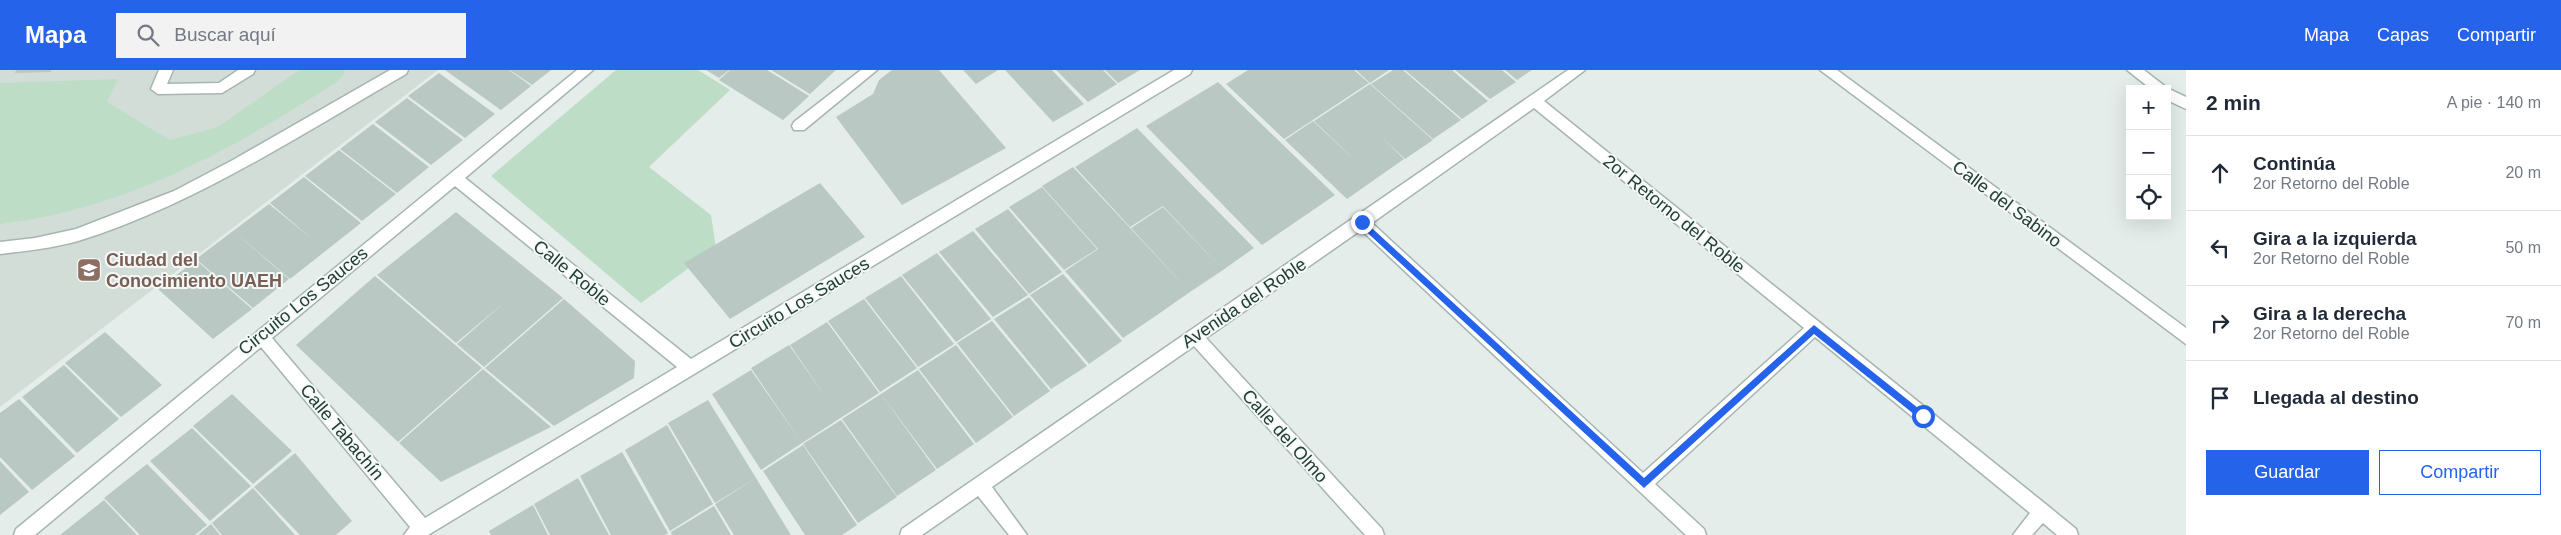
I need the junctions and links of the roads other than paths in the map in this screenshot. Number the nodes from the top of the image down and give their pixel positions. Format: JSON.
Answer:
{"nodes":[{"id":1,"x":166,"y":70,"type":"edge"},
{"id":2,"x":248,"y":70,"type":"edge"},
{"id":3,"x":586,"y":70,"type":"edge"},
{"id":4,"x":870,"y":70,"type":"edge"},
{"id":5,"x":1185,"y":70,"type":"edge"},
{"id":6,"x":1578,"y":70,"type":"edge"},
{"id":7,"x":1827,"y":70,"type":"edge"},
{"id":8,"x":2134,"y":70,"type":"edge"},
{"id":9,"x":397,"y":71,"type":"edge"},
{"id":10,"x":2156,"y":85,"type":"edge"},
{"id":11,"x":2171,"y":95,"type":"edge"},
{"id":12,"x":1534,"y":100,"type":"junction"},
{"id":13,"x":2186,"y":104,"type":"edge"},
{"id":14,"x":799,"y":126,"type":"dead end"},
{"id":15,"x":455,"y":178,"type":"junction"},
{"id":16,"x":1362,"y":222,"type":"junction"},
{"id":17,"x":0,"y":248,"type":"edge"},
{"id":18,"x":1814,"y":329,"type":"junction"},
{"id":19,"x":261,"y":336,"type":"junction"},
{"id":20,"x":1195,"y":337,"type":"junction"},
{"id":21,"x":2186,"y":337,"type":"edge"},
{"id":22,"x":690,"y":368,"type":"junction"},
{"id":23,"x":1644,"y":484,"type":"junction"},
{"id":24,"x":980,"y":485,"type":"junction"},
{"id":25,"x":2042,"y":512,"type":"junction"},
{"id":26,"x":417,"y":532,"type":"edge"},
{"id":27,"x":22,"y":535,"type":"edge"},
{"id":28,"x":908,"y":535,"type":"edge"},
{"id":29,"x":1019,"y":535,"type":"edge"},
{"id":30,"x":1376,"y":535,"type":"edge"},
{"id":31,"x":1698,"y":535,"type":"edge"},
{"id":32,"x":2021,"y":535,"type":"edge"},
{"id":33,"x":2070,"y":535,"type":"edge"}],
"edges":[{"from":1,"to":2,"type":"street"},
{"from":3,"to":15,"type":"street","name":"Circuito Los Sauces"},
{"from":4,"to":14,"type":"street"},
{"from":5,"to":22,"type":"street","name":"Circuito Los Sauces"},
{"from":6,"to":12,"type":"street","name":"Avenida del Roble"},
{"from":7,"to":21,"type":"street","name":"Calle del Sabino"},
{"from":8,"to":10,"type":"street"},
{"from":9,"to":17,"type":"street"},
{"from":11,"to":13,"type":"street"},
{"from":12,"to":16,"type":"street","name":"Avenida del Roble"},
{"from":12,"to":18,"type":"street","name":"2or Retorno del Roble"},
{"from":15,"to":19,"type":"street","name":"Circuito Los Sauces"},
{"from":15,"to":22,"type":"street","name":"Calle Roble"},
{"from":16,"to":20,"type":"street","name":"Avenida del Roble"},
{"from":16,"to":23,"type":"street"},
{"from":18,"to":23,"type":"street"},
{"from":18,"to":25,"type":"street","name":"2or Retorno del Roble"},
{"from":19,"to":26,"type":"street","name":"Calle Tabachín"},
{"from":19,"to":27,"type":"street","name":"Circuito Los Sauces"},
{"from":20,"to":24,"type":"street","name":"Avenida del Roble"},
{"from":20,"to":30,"type":"street","name":"Calle del Olmo"},
{"from":22,"to":26,"type":"street","name":"Circuito Los Sauces"},
{"from":23,"to":31,"type":"street"},
{"from":24,"to":28,"type":"street","name":"Avenida del Roble"},
{"from":24,"to":29,"type":"street"},
{"from":25,"to":32,"type":"street"},
{"from":25,"to":33,"type":"street","name":"2or Retorno del Roble"}]}
